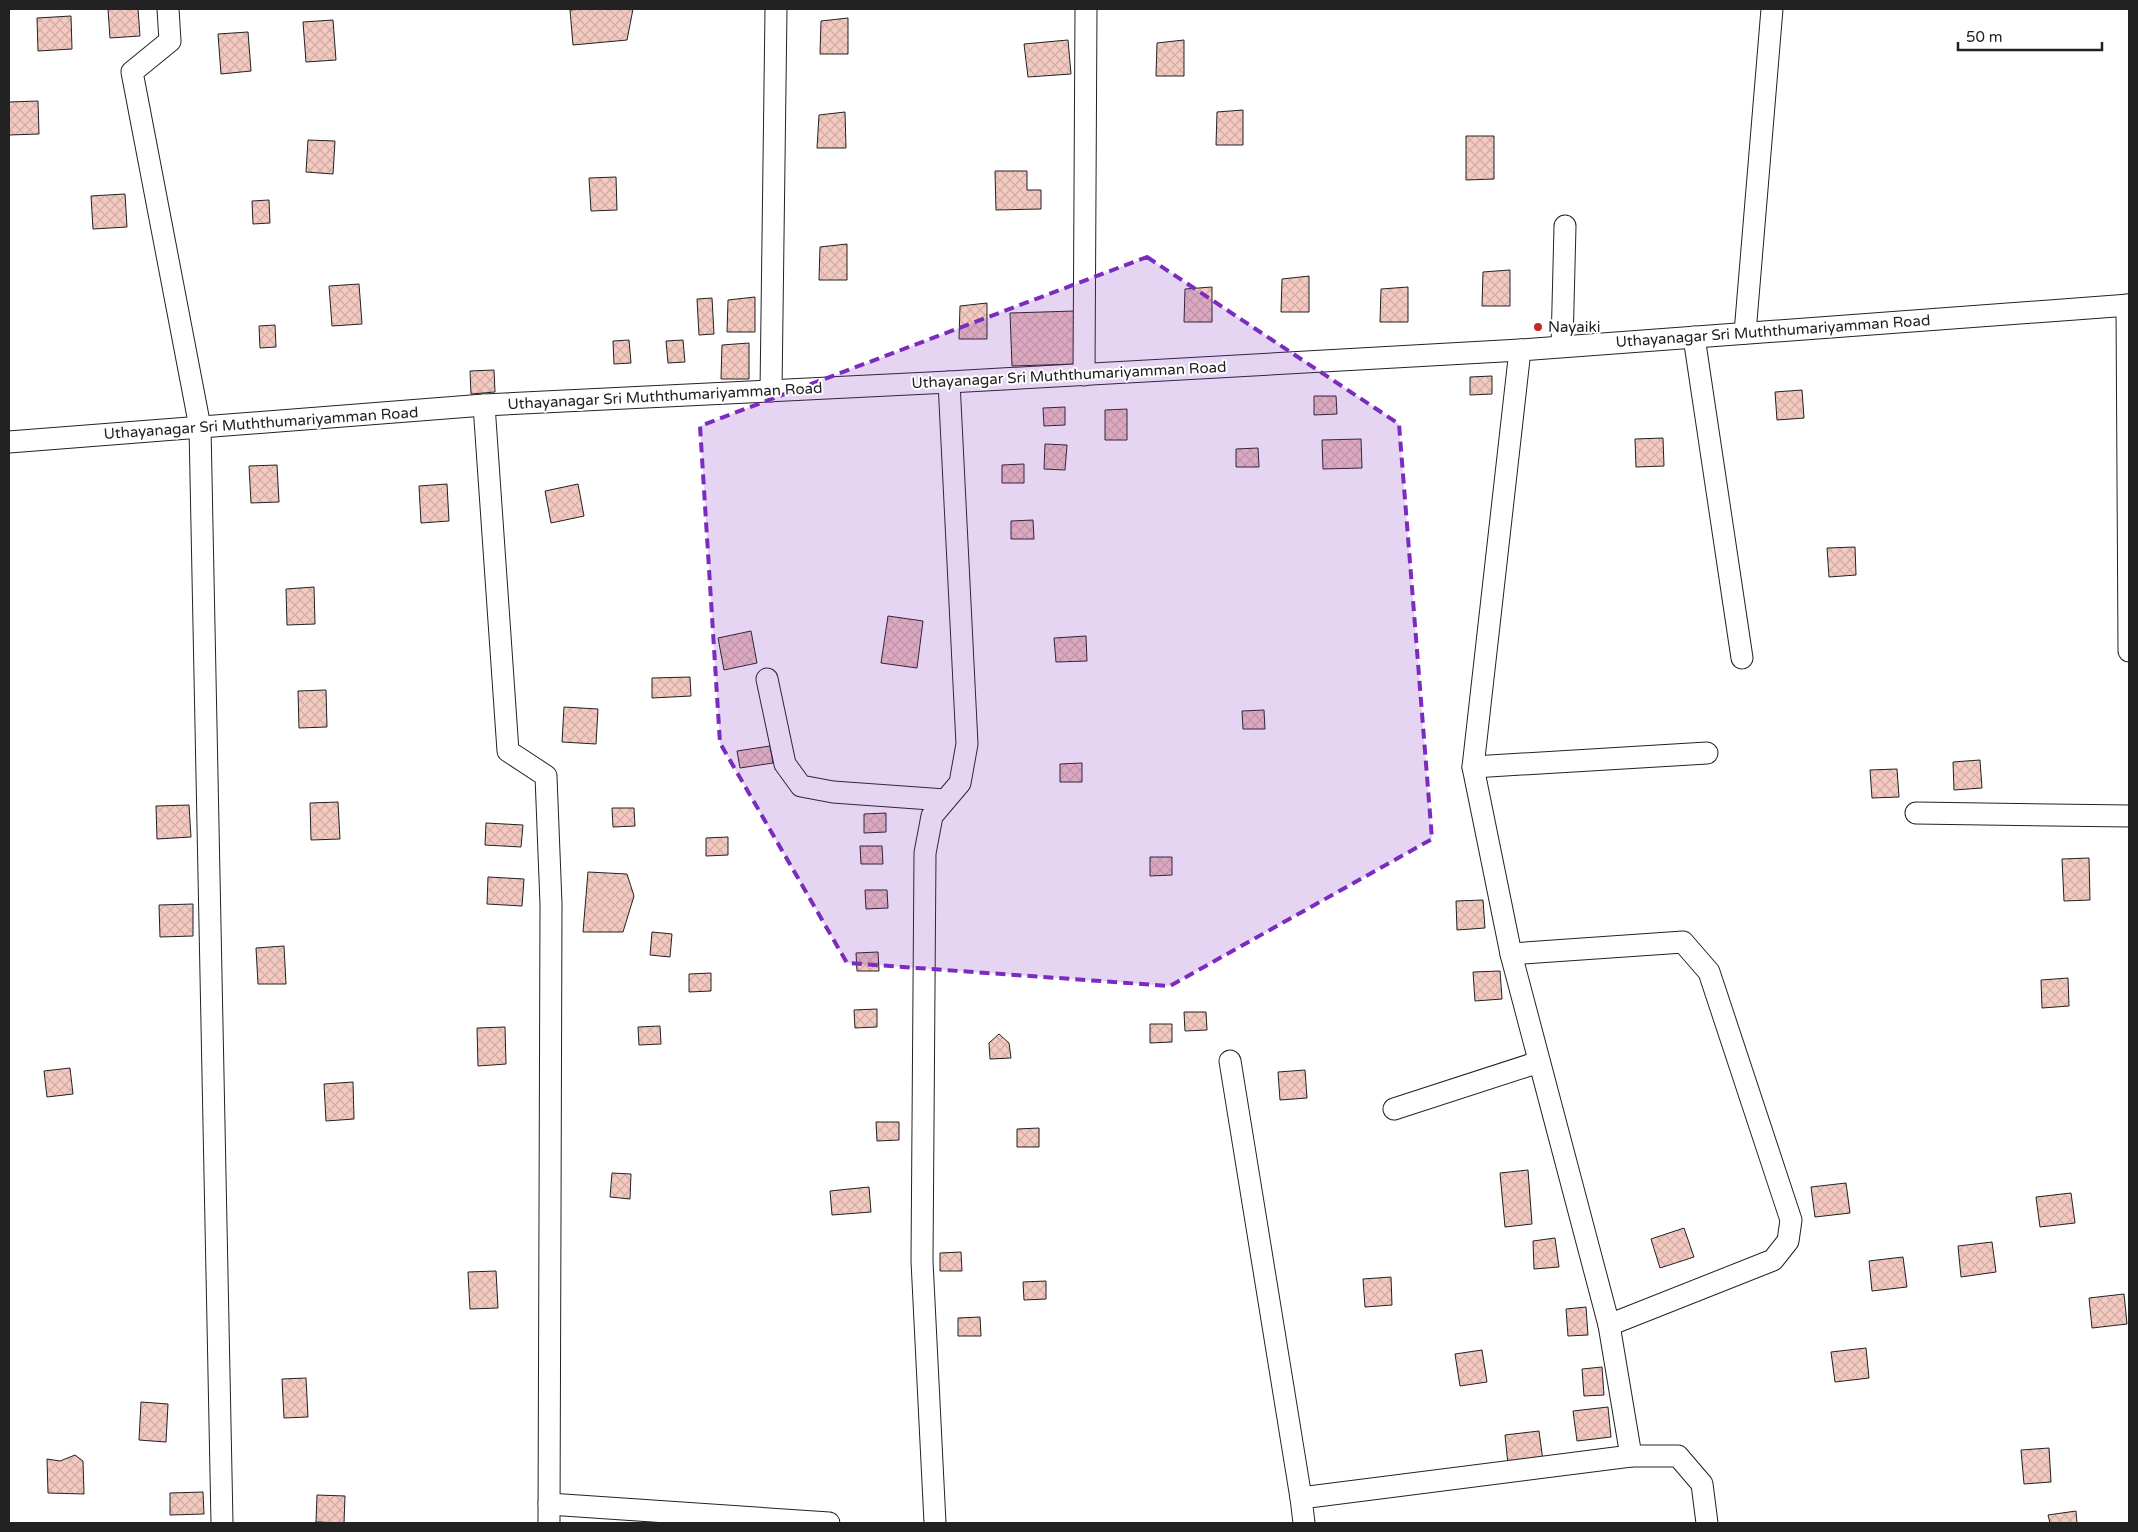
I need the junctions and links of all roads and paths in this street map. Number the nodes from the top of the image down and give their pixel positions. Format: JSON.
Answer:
{"nodes":[{"id":1,"x":168,"y":9,"type":"edge"},
{"id":2,"x":776,"y":9,"type":"edge"},
{"id":3,"x":1086,"y":9,"type":"edge"},
{"id":4,"x":1772,"y":9,"type":"edge"},
{"id":5,"x":1565,"y":226,"type":"dead end"},
{"id":6,"x":2128,"y":305,"type":"edge"},
{"id":7,"x":1745,"y":333,"type":"junction"},
{"id":8,"x":1694,"y":337,"type":"junction"},
{"id":9,"x":1562,"y":346,"type":"junction"},
{"id":10,"x":1520,"y":350,"type":"junction"},
{"id":11,"x":1084,"y":375,"type":"junction"},
{"id":12,"x":949,"y":382,"type":"junction"},
{"id":13,"x":771,"y":391,"type":"junction"},
{"id":14,"x":484,"y":405,"type":"junction"},
{"id":15,"x":200,"y":427,"type":"junction"},
{"id":16,"x":9,"y":442,"type":"edge"},
{"id":17,"x":2129,"y":651,"type":"edge"},
{"id":18,"x":1742,"y":658,"type":"dead end"},
{"id":19,"x":767,"y":679,"type":"dead end"},
{"id":20,"x":1707,"y":753,"type":"dead end"},
{"id":21,"x":1473,"y":767,"type":"junction"},
{"id":22,"x":945,"y":800,"type":"junction"},
{"id":23,"x":1916,"y":813,"type":"dead end"},
{"id":24,"x":2129,"y":816,"type":"edge"},
{"id":25,"x":1510,"y":954,"type":"junction"},
{"id":26,"x":1230,"y":1062,"type":"dead end"},
{"id":27,"x":1539,"y":1062,"type":"junction"},
{"id":28,"x":1394,"y":1109,"type":"dead end"},
{"id":29,"x":1609,"y":1326,"type":"junction"},
{"id":30,"x":1631,"y":1456,"type":"junction"},
{"id":31,"x":1301,"y":1498,"type":"junction"},
{"id":32,"x":549,"y":1514,"type":"edge"},
{"id":33,"x":222,"y":1523,"type":"edge"},
{"id":34,"x":829,"y":1523,"type":"edge"},
{"id":35,"x":935,"y":1523,"type":"edge"},
{"id":36,"x":1304,"y":1523,"type":"edge"},
{"id":37,"x":1707,"y":1523,"type":"edge"}],
"edges":[{"from":1,"to":15,"type":"street"},
{"from":2,"to":13,"type":"street"},
{"from":3,"to":11,"type":"street"},
{"from":4,"to":7,"type":"street"},
{"from":5,"to":9,"type":"street"},
{"from":6,"to":7,"type":"street","name":"Uthayanagar Sri Muththumariyamman Road"},
{"from":6,"to":17,"type":"street"},
{"from":7,"to":8,"type":"street","name":"Uthayanagar Sri Muththumariyamman Road"},
{"from":8,"to":9,"type":"street","name":"Uthayanagar Sri Muththumariyamman Road"},
{"from":8,"to":18,"type":"street"},
{"from":9,"to":10,"type":"street","name":"Uthayanagar Sri Muththumariyamman Road"},
{"from":10,"to":11,"type":"street","name":"Uthayanagar Sri Muththumariyamman Road"},
{"from":10,"to":21,"type":"street"},
{"from":11,"to":12,"type":"street","name":"Uthayanagar Sri Muththumariyamman Road"},
{"from":12,"to":13,"type":"street","name":"Uthayanagar Sri Muththumariyamman Road"},
{"from":12,"to":22,"type":"street"},
{"from":13,"to":14,"type":"street","name":"Uthayanagar Sri Muththumariyamman Road"},
{"from":14,"to":15,"type":"street","name":"Uthayanagar Sri Muththumariyamman Road"},
{"from":14,"to":32,"type":"street"},
{"from":15,"to":16,"type":"street","name":"Uthayanagar Sri Muththumariyamman Road"},
{"from":15,"to":33,"type":"street"},
{"from":19,"to":22,"type":"street"},
{"from":20,"to":21,"type":"street"},
{"from":21,"to":25,"type":"street"},
{"from":22,"to":35,"type":"street"},
{"from":23,"to":24,"type":"street"},
{"from":25,"to":27,"type":"street"},
{"from":25,"to":29,"type":"street"},
{"from":26,"to":31,"type":"street"},
{"from":27,"to":28,"type":"street"},
{"from":27,"to":29,"type":"street"},
{"from":29,"to":30,"type":"street"},
{"from":30,"to":31,"type":"street"},
{"from":30,"to":37,"type":"street"},
{"from":31,"to":36,"type":"street"},
{"from":32,"to":34,"type":"street"}]}
